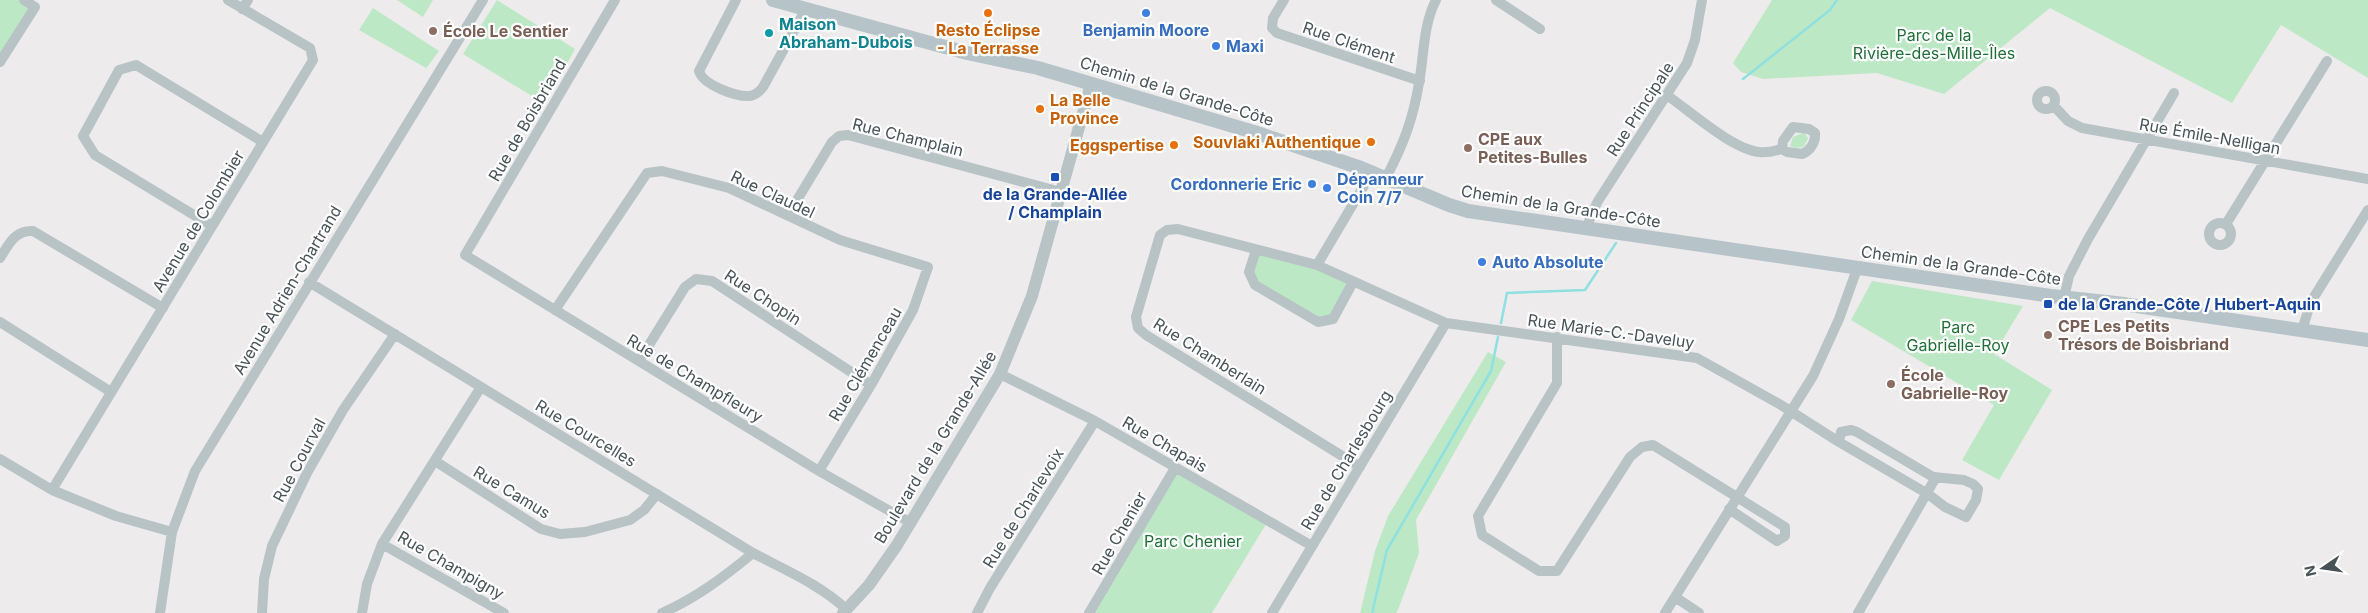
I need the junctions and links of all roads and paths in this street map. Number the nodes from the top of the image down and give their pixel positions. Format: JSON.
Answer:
{"nodes":[{"id":1,"x":24,"y":0,"type":"edge"},
{"id":2,"x":228,"y":0,"type":"edge"},
{"id":3,"x":482,"y":0,"type":"edge"},
{"id":4,"x":615,"y":0,"type":"edge"},
{"id":5,"x":736,"y":0,"type":"edge"},
{"id":6,"x":773,"y":0,"type":"edge"},
{"id":7,"x":1284,"y":0,"type":"edge"},
{"id":8,"x":1436,"y":0,"type":"edge"},
{"id":9,"x":1496,"y":0,"type":"edge"},
{"id":10,"x":1702,"y":0,"type":"edge"},
{"id":11,"x":245,"y":4,"type":"edge"},
{"id":12,"x":806,"y":9,"type":"junction"},
{"id":13,"x":1540,"y":29,"type":"dead end"},
{"id":14,"x":2327,"y":61,"type":"dead end"},
{"id":15,"x":0,"y":62,"type":"edge"},
{"id":16,"x":1420,"y":81,"type":"junction"},
{"id":17,"x":1091,"y":84,"type":"junction"},
{"id":18,"x":2174,"y":93,"type":"dead end"},
{"id":19,"x":1668,"y":96,"type":"junction"},
{"id":20,"x":2054,"y":106,"type":"dead end"},
{"id":21,"x":2147,"y":139,"type":"junction"},
{"id":22,"x":264,"y":142,"type":"junction"},
{"id":23,"x":1782,"y":148,"type":"dead end"},
{"id":24,"x":2266,"y":161,"type":"junction"},
{"id":25,"x":1372,"y":172,"type":"junction"},
{"id":26,"x":1386,"y":178,"type":"junction"},
{"id":27,"x":2368,"y":179,"type":"edge"},
{"id":28,"x":1061,"y":192,"type":"junction"},
{"id":29,"x":2368,"y":210,"type":"edge"},
{"id":30,"x":788,"y":215,"type":"junction"},
{"id":31,"x":2226,"y":224,"type":"dead end"},
{"id":32,"x":212,"y":226,"type":"junction"},
{"id":33,"x":1588,"y":228,"type":"junction"},
{"id":34,"x":1256,"y":250,"type":"junction"},
{"id":35,"x":465,"y":255,"type":"joint"},
{"id":36,"x":0,"y":258,"type":"edge"},
{"id":37,"x":1317,"y":265,"type":"junction"},
{"id":38,"x":928,"y":267,"type":"joint"},
{"id":39,"x":1857,"y":269,"type":"junction"},
{"id":40,"x":309,"y":282,"type":"junction"},
{"id":41,"x":1353,"y":282,"type":"junction"},
{"id":42,"x":2064,"y":298,"type":"junction"},
{"id":43,"x":163,"y":308,"type":"junction"},
{"id":44,"x":555,"y":310,"type":"junction"},
{"id":45,"x":0,"y":322,"type":"edge"},
{"id":46,"x":1446,"y":323,"type":"junction"},
{"id":47,"x":2302,"y":330,"type":"junction"},
{"id":48,"x":395,"y":334,"type":"junction"},
{"id":49,"x":1558,"y":337,"type":"junction"},
{"id":50,"x":2368,"y":340,"type":"edge"},
{"id":51,"x":639,"y":362,"type":"junction"},
{"id":52,"x":1000,"y":374,"type":"junction"},
{"id":53,"x":871,"y":385,"type":"junction"},
{"id":54,"x":481,"y":387,"type":"junction"},
{"id":55,"x":111,"y":392,"type":"junction"},
{"id":56,"x":1792,"y":412,"type":"junction"},
{"id":57,"x":1095,"y":420,"type":"junction"},
{"id":58,"x":1838,"y":442,"type":"junction"},
{"id":59,"x":0,"y":459,"type":"edge"},
{"id":60,"x":435,"y":461,"type":"junction"},
{"id":61,"x":1360,"y":467,"type":"junction"},
{"id":62,"x":1174,"y":468,"type":"junction"},
{"id":63,"x":819,"y":471,"type":"junction"},
{"id":64,"x":1936,"y":477,"type":"junction"},
{"id":65,"x":52,"y":490,"type":"junction"},
{"id":66,"x":657,"y":494,"type":"junction"},
{"id":67,"x":1928,"y":494,"type":"junction"},
{"id":68,"x":1738,"y":496,"type":"junction"},
{"id":69,"x":1729,"y":509,"type":"junction"},
{"id":70,"x":912,"y":523,"type":"junction"},
{"id":71,"x":172,"y":532,"type":"junction"},
{"id":72,"x":382,"y":544,"type":"junction"},
{"id":73,"x":1312,"y":546,"type":"junction"},
{"id":74,"x":753,"y":554,"type":"junction"},
{"id":75,"x":1675,"y":597,"type":"junction"},
{"id":76,"x":845,"y":611,"type":"edge"},
{"id":77,"x":160,"y":613,"type":"edge"},
{"id":78,"x":262,"y":613,"type":"edge"},
{"id":79,"x":362,"y":613,"type":"edge"},
{"id":80,"x":504,"y":613,"type":"edge"},
{"id":81,"x":662,"y":613,"type":"edge"},
{"id":82,"x":977,"y":613,"type":"edge"},
{"id":83,"x":1089,"y":613,"type":"edge"},
{"id":84,"x":1272,"y":613,"type":"edge"},
{"id":85,"x":1665,"y":613,"type":"edge"},
{"id":86,"x":1699,"y":613,"type":"edge"},
{"id":87,"x":1858,"y":613,"type":"edge"}],
"edges":[{"from":1,"to":15,"type":"street"},
{"from":2,"to":11,"type":"street","name":"Avenue de Colombier"},
{"from":3,"to":40,"type":"street","name":"Avenue Adrien-Chartrand"},
{"from":4,"to":35,"type":"street","name":"Rue de Boisbriand"},
{"from":5,"to":12,"type":"street"},
{"from":6,"to":12,"type":"main road","name":"Chemin de la Grande-Côte"},
{"from":7,"to":16,"type":"street","name":"Rue Clément"},
{"from":8,"to":16,"type":"street"},
{"from":9,"to":13,"type":"street"},
{"from":10,"to":19,"type":"street","name":"Rue Principale"},
{"from":11,"to":22,"type":"street","name":"Avenue de Colombier"},
{"from":12,"to":17,"type":"main road","name":"Chemin de la Grande-Côte"},
{"from":14,"to":24,"type":"street"},
{"from":16,"to":26,"type":"street"},
{"from":17,"to":25,"type":"main road","name":"Chemin de la Grande-Côte"},
{"from":17,"to":28,"type":"street","name":"Boulevard de la Grande-Allée"},
{"from":18,"to":21,"type":"street"},
{"from":19,"to":23,"type":"street"},
{"from":19,"to":33,"type":"street","name":"Rue Principale"},
{"from":20,"to":21,"type":"street","name":"Rue Émile-Nelligan"},
{"from":21,"to":24,"type":"street","name":"Rue Émile-Nelligan"},
{"from":21,"to":42,"type":"street"},
{"from":22,"to":32,"type":"street","name":"Avenue de Colombier"},
{"from":22,"to":32,"type":"street"},
{"from":24,"to":27,"type":"street","name":"Rue Émile-Nelligan"},
{"from":24,"to":31,"type":"street"},
{"from":25,"to":26,"type":"main road","name":"Chemin de la Grande-Côte"},
{"from":25,"to":37,"type":"street"},
{"from":26,"to":33,"type":"main road","name":"Chemin de la Grande-Côte"},
{"from":28,"to":30,"type":"street","name":"Rue Champlain"},
{"from":28,"to":52,"type":"street","name":"Boulevard de la Grande-Allée"},
{"from":29,"to":47,"type":"street"},
{"from":30,"to":38,"type":"street","name":"Rue Claudel"},
{"from":30,"to":44,"type":"street","name":"Rue Claudel"},
{"from":32,"to":43,"type":"street","name":"Avenue de Colombier"},
{"from":33,"to":39,"type":"main road","name":"Chemin de la Grande-Côte"},
{"from":34,"to":37,"type":"street","name":"Rue Chamberlain"},
{"from":34,"to":41,"type":"street"},
{"from":34,"to":61,"type":"street","name":"Rue Chamberlain"},
{"from":35,"to":44,"type":"street","name":"Rue de Champfleury"},
{"from":36,"to":43,"type":"street"},
{"from":37,"to":41,"type":"street","name":"Rue Chamberlain"},
{"from":38,"to":53,"type":"street","name":"Rue Clémenceau"},
{"from":39,"to":42,"type":"main road","name":"Chemin de la Grande-Côte"},
{"from":39,"to":56,"type":"street"},
{"from":40,"to":48,"type":"street","name":"Rue Courcelles"},
{"from":40,"to":71,"type":"street","name":"Avenue Adrien-Chartrand"},
{"from":41,"to":46,"type":"street","name":"Rue Chamberlain"},
{"from":42,"to":47,"type":"main road","name":"Chemin de la Grande-Côte"},
{"from":43,"to":55,"type":"street","name":"Avenue de Colombier"},
{"from":44,"to":51,"type":"street","name":"Rue de Champfleury"},
{"from":45,"to":55,"type":"street"},
{"from":46,"to":49,"type":"street","name":"Rue Marie-C.-Daveluy"},
{"from":46,"to":61,"type":"street","name":"Rue de Charlesbourg"},
{"from":47,"to":50,"type":"main road","name":"Chemin de la Grande-Côte"},
{"from":48,"to":54,"type":"street","name":"Rue Courcelles"},
{"from":48,"to":78,"type":"street","name":"Rue Courval"},
{"from":49,"to":56,"type":"street","name":"Rue Marie-C.-Daveluy"},
{"from":49,"to":68,"type":"street"},
{"from":51,"to":53,"type":"street","name":"Rue Chopin"},
{"from":51,"to":63,"type":"street","name":"Rue de Champfleury"},
{"from":52,"to":57,"type":"street","name":"Rue Chapais"},
{"from":52,"to":70,"type":"street","name":"Boulevard de la Grande-Allée"},
{"from":53,"to":63,"type":"street","name":"Rue Clémenceau"},
{"from":54,"to":60,"type":"street"},
{"from":54,"to":66,"type":"street","name":"Rue Courcelles"},
{"from":55,"to":65,"type":"street","name":"Avenue de Colombier"},
{"from":56,"to":58,"type":"street","name":"Rue Marie-C.-Daveluy"},
{"from":56,"to":68,"type":"street"},
{"from":57,"to":62,"type":"street","name":"Rue Chapais"},
{"from":57,"to":82,"type":"street","name":"Rue de Charlevoix"},
{"from":58,"to":64,"type":"street","name":"Rue Marie-C.-Daveluy"},
{"from":58,"to":67,"type":"street","name":"Rue Marie-C.-Daveluy"},
{"from":59,"to":65,"type":"street"},
{"from":60,"to":66,"type":"street","name":"Rue Camus"},
{"from":60,"to":72,"type":"street"},
{"from":61,"to":73,"type":"street","name":"Rue de Charlesbourg"},
{"from":62,"to":73,"type":"street","name":"Rue Chapais"},
{"from":62,"to":83,"type":"street","name":"Rue Chenier"},
{"from":63,"to":70,"type":"street","name":"Rue de Champfleury"},
{"from":64,"to":67,"type":"street"},
{"from":64,"to":67,"type":"street","name":"Rue Marie-C.-Daveluy"},
{"from":65,"to":71,"type":"street"},
{"from":66,"to":74,"type":"street","name":"Rue Courcelles"},
{"from":67,"to":87,"type":"street"},
{"from":68,"to":69,"type":"street"},
{"from":68,"to":69,"type":"street"},
{"from":69,"to":75,"type":"street"},
{"from":70,"to":76,"type":"street","name":"Boulevard de la Grande-Allée"},
{"from":71,"to":77,"type":"street","name":"Avenue Adrien-Chartrand"},
{"from":72,"to":79,"type":"street"},
{"from":72,"to":80,"type":"street","name":"Rue Champigny"},
{"from":73,"to":84,"type":"street","name":"Rue de Charlesbourg"},
{"from":74,"to":76,"type":"street","name":"Rue Courcelles"},
{"from":74,"to":81,"type":"street"},
{"from":75,"to":85,"type":"street"},
{"from":75,"to":86,"type":"street"}]}
